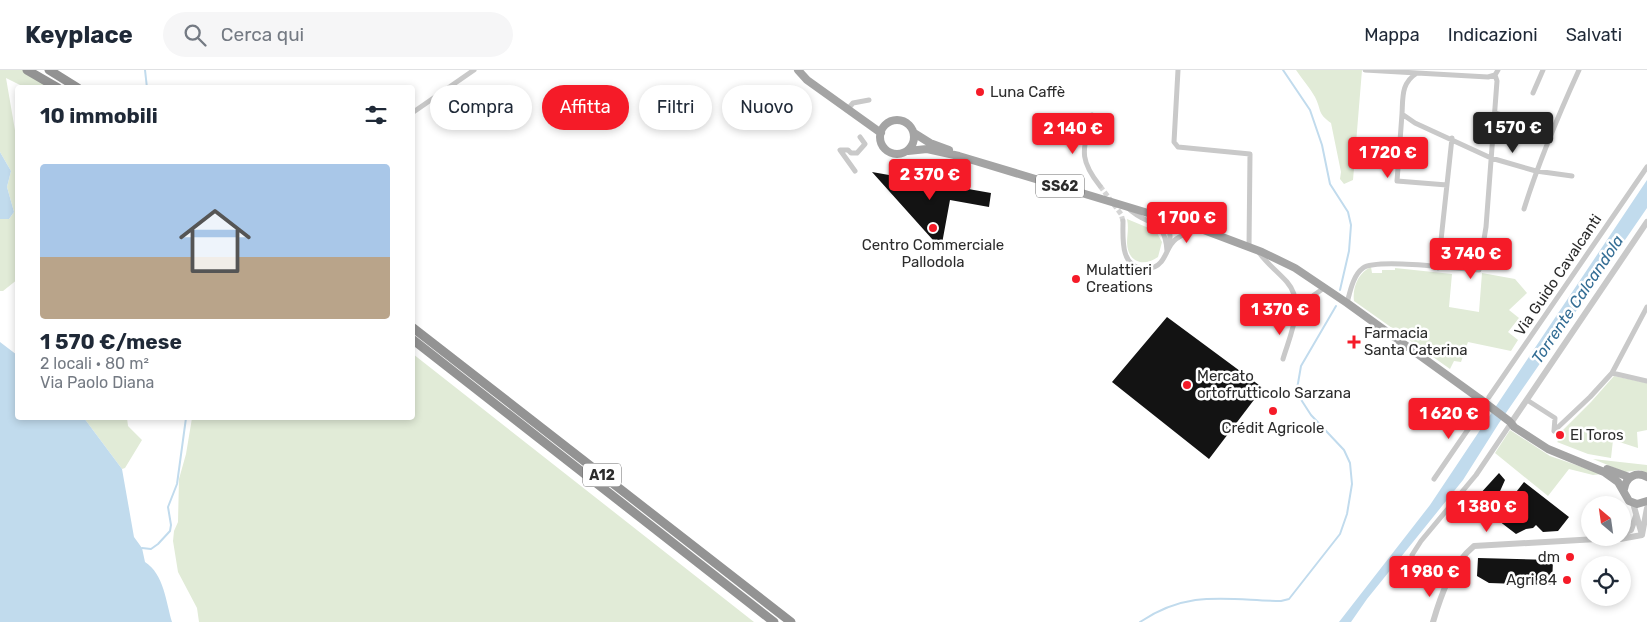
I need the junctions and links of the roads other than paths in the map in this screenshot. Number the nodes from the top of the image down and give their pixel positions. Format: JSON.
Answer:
{"nodes":[{"id":1,"x":27,"y":70,"type":"edge"},
{"id":2,"x":49,"y":70,"type":"edge"},
{"id":3,"x":474,"y":70,"type":"edge"},
{"id":4,"x":798,"y":70,"type":"edge"},
{"id":5,"x":1178,"y":70,"type":"edge"},
{"id":6,"x":1365,"y":70,"type":"edge"},
{"id":7,"x":1543,"y":70,"type":"edge"},
{"id":8,"x":1579,"y":70,"type":"edge"},
{"id":9,"x":1497,"y":72,"type":"edge"},
{"id":10,"x":1417,"y":73,"type":"junction"},
{"id":11,"x":53,"y":85,"type":"edge"},
{"id":12,"x":73,"y":85,"type":"edge"},
{"id":13,"x":1533,"y":93,"type":"dead end"},
{"id":14,"x":869,"y":100,"type":"dead end"},
{"id":15,"x":847,"y":110,"type":"junction"},
{"id":16,"x":415,"y":111,"type":"edge"},
{"id":17,"x":1402,"y":114,"type":"junction"},
{"id":18,"x":1495,"y":114,"type":"junction"},
{"id":19,"x":1092,"y":115,"type":"dead end"},
{"id":20,"x":891,"y":122,"type":"junction"},
{"id":21,"x":1552,"y":130,"type":"junction"},
{"id":22,"x":881,"y":133,"type":"junction"},
{"id":23,"x":914,"y":133,"type":"junction"},
{"id":24,"x":860,"y":137,"type":"dead end"},
{"id":25,"x":1452,"y":138,"type":"junction"},
{"id":26,"x":908,"y":151,"type":"junction"},
{"id":27,"x":959,"y":156,"type":"junction"},
{"id":28,"x":1491,"y":158,"type":"junction"},
{"id":29,"x":1647,"y":167,"type":"edge"},
{"id":30,"x":855,"y":171,"type":"dead end"},
{"id":31,"x":1536,"y":171,"type":"junction"},
{"id":32,"x":1572,"y":176,"type":"dead end"},
{"id":33,"x":1446,"y":185,"type":"junction"},
{"id":34,"x":1100,"y":186,"type":"tunnel mouth"},
{"id":35,"x":1126,"y":206,"type":"junction"},
{"id":36,"x":1524,"y":209,"type":"dead end"},
{"id":37,"x":1160,"y":216,"type":"junction"},
{"id":38,"x":1123,"y":221,"type":"tunnel mouth"},
{"id":39,"x":1647,"y":222,"type":"edge"},
{"id":40,"x":1202,"y":229,"type":"junction"},
{"id":41,"x":1249,"y":247,"type":"junction"},
{"id":42,"x":1258,"y":250,"type":"junction"},
{"id":43,"x":1167,"y":252,"type":"junction"},
{"id":44,"x":1438,"y":268,"type":"junction"},
{"id":45,"x":1324,"y":288,"type":"junction"},
{"id":46,"x":1347,"y":303,"type":"junction"},
{"id":47,"x":1647,"y":307,"type":"edge"},
{"id":48,"x":1296,"y":318,"type":"junction"},
{"id":49,"x":415,"y":329,"type":"edge"},
{"id":50,"x":415,"y":341,"type":"edge"},
{"id":51,"x":1283,"y":360,"type":"dead end"},
{"id":52,"x":1612,"y":373,"type":"junction"},
{"id":53,"x":1647,"y":381,"type":"edge"},
{"id":54,"x":1489,"y":397,"type":"dead end"},
{"id":55,"x":1527,"y":400,"type":"junction"},
{"id":56,"x":1480,"y":412,"type":"dead end"},
{"id":57,"x":1510,"y":422,"type":"junction"},
{"id":58,"x":1647,"y":477,"type":"edge"},
{"id":59,"x":1629,"y":478,"type":"junction"},
{"id":60,"x":1434,"y":479,"type":"dead end"},
{"id":61,"x":1624,"y":489,"type":"junction"},
{"id":62,"x":1647,"y":501,"type":"edge"},
{"id":63,"x":1633,"y":503,"type":"junction"},
{"id":64,"x":1647,"y":508,"type":"edge"},
{"id":65,"x":1636,"y":515,"type":"junction"},
{"id":66,"x":1631,"y":530,"type":"edge"},
{"id":67,"x":1642,"y":535,"type":"junction"},
{"id":68,"x":1631,"y":537,"type":"edge"},
{"id":69,"x":1581,"y":540,"type":"edge"},
{"id":70,"x":1448,"y":581,"type":"junction"},
{"id":71,"x":774,"y":622,"type":"edge"},
{"id":72,"x":791,"y":622,"type":"edge"},
{"id":73,"x":1432,"y":622,"type":"edge"}],
"edges":[{"from":1,"to":11,"type":"highway"},
{"from":2,"to":12,"type":"highway"},
{"from":3,"to":16,"type":"street"},
{"from":4,"to":15,"type":"main road","number":"SS62"},
{"from":5,"to":41,"type":"street"},
{"from":6,"to":10,"type":"street"},
{"from":7,"to":13,"type":"street"},
{"from":8,"to":21,"type":"street"},
{"from":9,"to":10,"type":"street"},
{"from":9,"to":18,"type":"street"},
{"from":10,"to":17,"type":"street"},
{"from":14,"to":15,"type":"street"},
{"from":15,"to":20,"type":"main road","number":"SS62"},
{"from":15,"to":22,"type":"main road","number":"SS62"},
{"from":17,"to":25,"type":"street"},
{"from":17,"to":33,"type":"street"},
{"from":18,"to":21,"type":"street"},
{"from":18,"to":28,"type":"street"},
{"from":19,"to":34,"type":"street"},
{"from":20,"to":22,"type":"main road"},
{"from":20,"to":23,"type":"main road","number":"SS62"},
{"from":21,"to":31,"type":"street"},
{"from":22,"to":26,"type":"main road","number":"SS62"},
{"from":23,"to":26,"type":"main road"},
{"from":23,"to":27,"type":"main road","number":"SS62"},
{"from":24,"to":30,"type":"street"},
{"from":25,"to":28,"type":"street"},
{"from":25,"to":33,"type":"street"},
{"from":26,"to":27,"type":"main road","number":"SS62"},
{"from":27,"to":35,"type":"main road","number":"SS62"},
{"from":28,"to":31,"type":"street"},
{"from":28,"to":44,"type":"street"},
{"from":29,"to":54,"type":"street","name":"Via Guido Cavalcanti"},
{"from":31,"to":32,"type":"street"},
{"from":31,"to":36,"type":"street"},
{"from":33,"to":44,"type":"street"},
{"from":35,"to":37,"type":"main road","number":"SS62"},
{"from":35,"to":43,"type":"street"},
{"from":37,"to":40,"type":"main road","number":"SS62"},
{"from":37,"to":43,"type":"street"},
{"from":38,"to":43,"type":"street"},
{"from":39,"to":55,"type":"street"},
{"from":40,"to":41,"type":"main road","number":"SS62"},
{"from":40,"to":43,"type":"street"},
{"from":41,"to":42,"type":"main road","number":"SS62"},
{"from":42,"to":45,"type":"main road","number":"SS62"},
{"from":42,"to":48,"type":"street"},
{"from":44,"to":46,"type":"street"},
{"from":45,"to":46,"type":"main road","number":"SS62"},
{"from":45,"to":48,"type":"street"},
{"from":46,"to":57,"type":"main road","number":"SS62","bridge":true},
{"from":47,"to":52,"type":"street"},
{"from":48,"to":51,"type":"street"},
{"from":49,"to":72,"type":"highway","number":"A12"},
{"from":50,"to":71,"type":"highway","number":"A12"},
{"from":52,"to":53,"type":"street"},
{"from":52,"to":55,"type":"street"},
{"from":55,"to":57,"type":"street"},
{"from":56,"to":60,"type":"street"},
{"from":57,"to":59,"type":"main road","number":"SS62"},
{"from":57,"to":61,"type":"main road","number":"SS62"},
{"from":57,"to":70,"type":"street"},
{"from":58,"to":59,"type":"main road"},
{"from":59,"to":61,"type":"main road"},
{"from":61,"to":63,"type":"main road"},
{"from":62,"to":63,"type":"main road"},
{"from":63,"to":65,"type":"street"},
{"from":64,"to":67,"type":"street"},
{"from":65,"to":66,"type":"street"},
{"from":65,"to":67,"type":"street"},
{"from":67,"to":68,"type":"street"},
{"from":69,"to":70,"type":"street"},
{"from":70,"to":73,"type":"street"}]}
